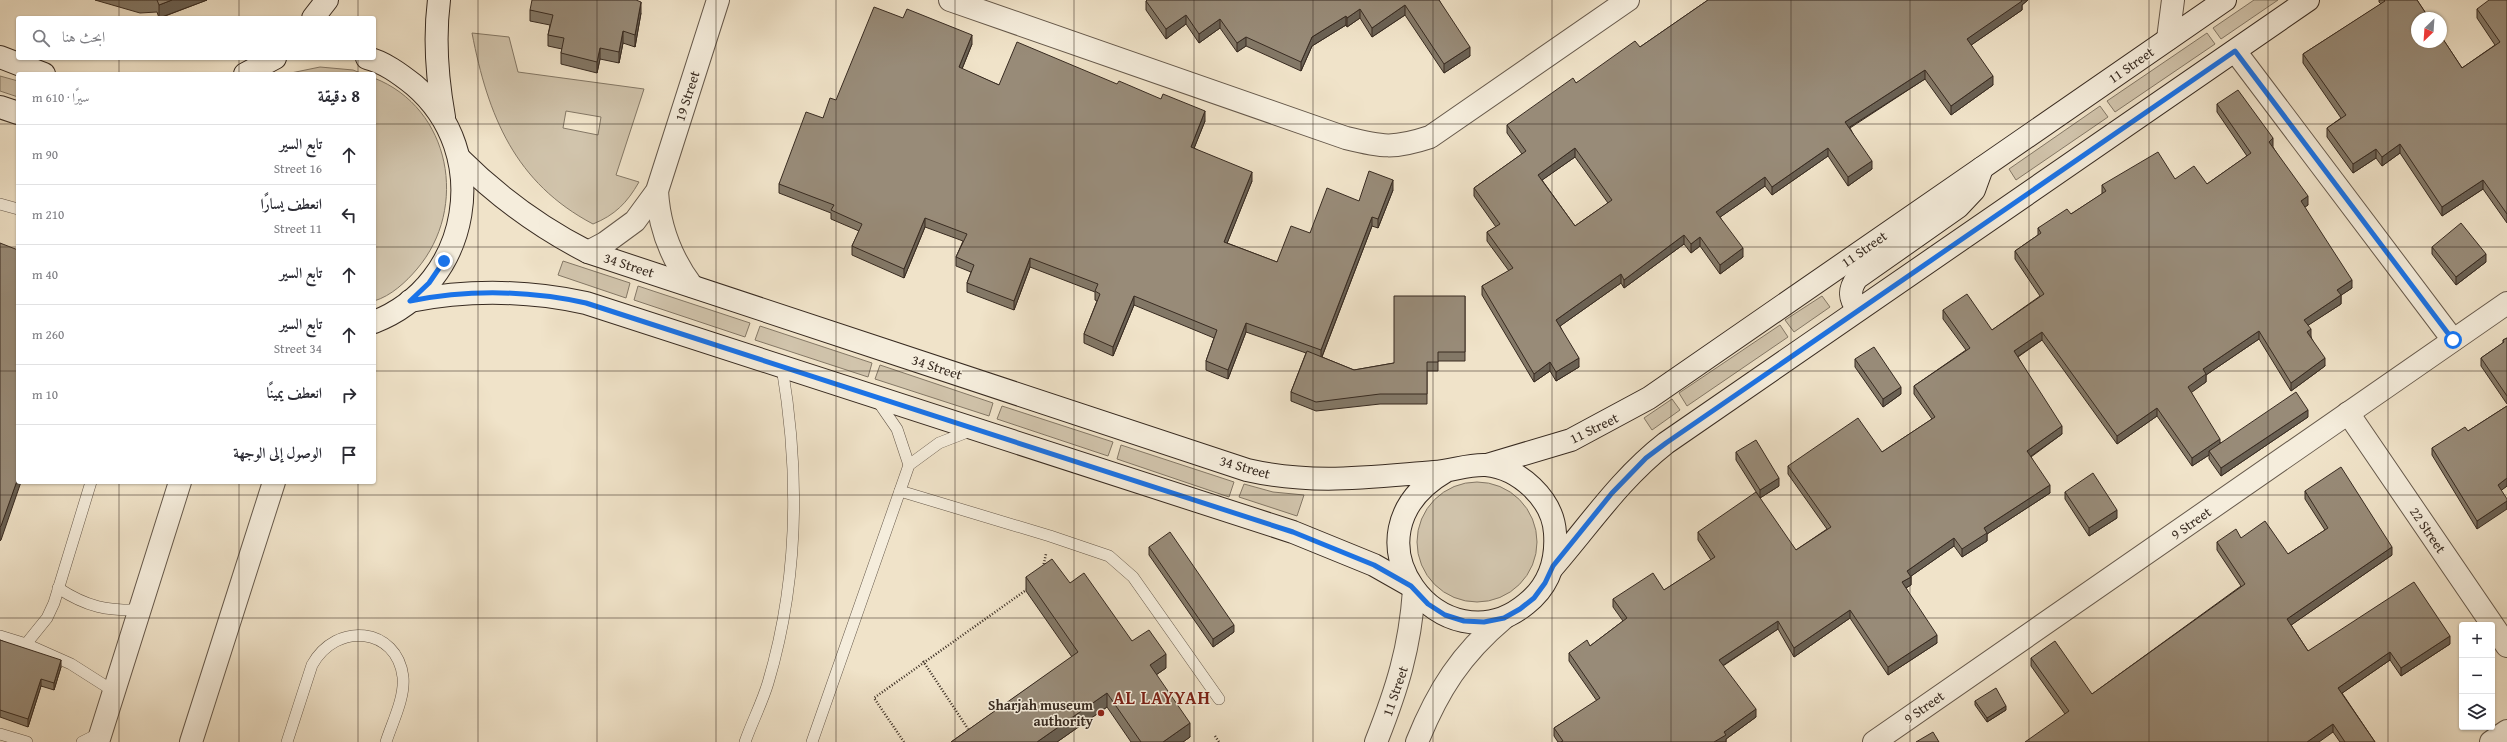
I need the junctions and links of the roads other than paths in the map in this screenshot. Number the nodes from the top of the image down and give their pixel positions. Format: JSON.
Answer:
{"nodes":[{"id":1,"x":327,"y":0,"type":"edge"},
{"id":2,"x":439,"y":0,"type":"edge"},
{"id":3,"x":718,"y":0,"type":"edge"},
{"id":4,"x":950,"y":0,"type":"edge"},
{"id":5,"x":993,"y":0,"type":"edge"},
{"id":6,"x":1628,"y":0,"type":"edge"},
{"id":7,"x":2173,"y":0,"type":"edge"},
{"id":8,"x":2225,"y":0,"type":"edge"},
{"id":9,"x":2308,"y":0,"type":"edge"},
{"id":10,"x":315,"y":16,"type":"edge"},
{"id":11,"x":1008,"y":20,"type":"junction"},
{"id":12,"x":2168,"y":39,"type":"junction"},
{"id":13,"x":2235,"y":51,"type":"junction"},
{"id":14,"x":0,"y":57,"type":"edge"},
{"id":15,"x":270,"y":60,"type":"edge"},
{"id":16,"x":371,"y":60,"type":"edge"},
{"id":17,"x":39,"y":72,"type":"edge"},
{"id":18,"x":249,"y":72,"type":"edge"},
{"id":19,"x":0,"y":107,"type":"edge"},
{"id":20,"x":16,"y":112,"type":"edge"},
{"id":21,"x":445,"y":122,"type":"junction"},
{"id":22,"x":459,"y":158,"type":"junction"},
{"id":23,"x":1982,"y":168,"type":"junction"},
{"id":24,"x":657,"y":191,"type":"junction"},
{"id":25,"x":0,"y":204,"type":"edge"},
{"id":26,"x":16,"y":208,"type":"edge"},
{"id":27,"x":588,"y":252,"type":"junction"},
{"id":28,"x":692,"y":286,"type":"junction"},
{"id":29,"x":410,"y":301,"type":"junction"},
{"id":30,"x":2507,"y":303,"type":"edge"},
{"id":31,"x":1858,"y":309,"type":"junction"},
{"id":32,"x":376,"y":321,"type":"edge"},
{"id":33,"x":2453,"y":340,"type":"junction"},
{"id":34,"x":782,"y":368,"type":"junction"},
{"id":35,"x":874,"y":397,"type":"junction"},
{"id":36,"x":2348,"y":413,"type":"junction"},
{"id":37,"x":975,"y":430,"type":"junction"},
{"id":38,"x":909,"y":465,"type":"junction"},
{"id":39,"x":1487,"y":465,"type":"junction"},
{"id":40,"x":1446,"y":471,"type":"junction"},
{"id":41,"x":91,"y":484,"type":"edge"},
{"id":42,"x":179,"y":484,"type":"edge"},
{"id":43,"x":273,"y":484,"type":"edge"},
{"id":44,"x":900,"y":491,"type":"junction"},
{"id":45,"x":1553,"y":566,"type":"junction"},
{"id":46,"x":58,"y":588,"type":"junction"},
{"id":47,"x":1413,"y":588,"type":"junction"},
{"id":48,"x":141,"y":610,"type":"junction"},
{"id":49,"x":1504,"y":618,"type":"junction"},
{"id":50,"x":0,"y":636,"type":"edge"},
{"id":51,"x":26,"y":644,"type":"junction"},
{"id":52,"x":2507,"y":646,"type":"edge"},
{"id":53,"x":114,"y":692,"type":"junction"},
{"id":54,"x":1219,"y":699,"type":"dead end"},
{"id":55,"x":1428,"y":716,"type":"junction"},
{"id":56,"x":2507,"y":731,"type":"edge"},
{"id":57,"x":0,"y":734,"type":"edge"},
{"id":58,"x":94,"y":739,"type":"edge"},
{"id":59,"x":22,"y":741,"type":"edge"},
{"id":60,"x":191,"y":742,"type":"edge"},
{"id":61,"x":287,"y":742,"type":"edge"},
{"id":62,"x":386,"y":742,"type":"edge"},
{"id":63,"x":745,"y":742,"type":"edge"},
{"id":64,"x":812,"y":742,"type":"edge"},
{"id":65,"x":1376,"y":742,"type":"edge"},
{"id":66,"x":1417,"y":742,"type":"edge"},
{"id":67,"x":1431,"y":742,"type":"edge"},
{"id":68,"x":1874,"y":742,"type":"edge"},
{"id":69,"x":2491,"y":742,"type":"edge"}],
"edges":[{"from":1,"to":10,"type":"street"},
{"from":2,"to":21,"type":"street"},
{"from":3,"to":24,"type":"street","name":"19 Street"},
{"from":4,"to":11,"type":"street"},
{"from":5,"to":11,"type":"street"},
{"from":6,"to":11,"type":"street"},
{"from":7,"to":12,"type":"street"},
{"from":8,"to":12,"type":"street","name":"11 Street"},
{"from":9,"to":13,"type":"street"},
{"from":12,"to":23,"type":"street","name":"11 Street"},
{"from":13,"to":31,"type":"street"},
{"from":13,"to":33,"type":"street"},
{"from":14,"to":17,"type":"street"},
{"from":15,"to":18,"type":"street"},
{"from":16,"to":21,"type":"street"},
{"from":19,"to":20,"type":"street"},
{"from":21,"to":22,"type":"street"},
{"from":22,"to":27,"type":"street","name":"34 Street"},
{"from":22,"to":29,"type":"street"},
{"from":23,"to":31,"type":"street"},
{"from":23,"to":39,"type":"street","name":"11 Street"},
{"from":24,"to":27,"type":"street","name":"19 Street"},
{"from":24,"to":28,"type":"street","name":"19 Street"},
{"from":25,"to":26,"type":"lane"},
{"from":27,"to":28,"type":"street","name":"34 Street"},
{"from":28,"to":40,"type":"street","name":"34 Street"},
{"from":29,"to":32,"type":"street"},
{"from":29,"to":34,"type":"street"},
{"from":30,"to":33,"type":"street","name":"9 Street"},
{"from":31,"to":45,"type":"street"},
{"from":33,"to":36,"type":"street","name":"9 Street"},
{"from":34,"to":35,"type":"street"},
{"from":34,"to":63,"type":"lane"},
{"from":35,"to":37,"type":"street"},
{"from":35,"to":38,"type":"lane"},
{"from":36,"to":52,"type":"street","name":"22 Street"},
{"from":36,"to":68,"type":"street","name":"9 Street"},
{"from":37,"to":38,"type":"lane"},
{"from":37,"to":47,"type":"street"},
{"from":38,"to":44,"type":"lane"},
{"from":39,"to":40,"type":"street"},
{"from":39,"to":45,"type":"street"},
{"from":40,"to":47,"type":"street"},
{"from":41,"to":46,"type":"lane"},
{"from":42,"to":48,"type":"street"},
{"from":43,"to":60,"type":"street"},
{"from":44,"to":54,"type":"lane"},
{"from":44,"to":64,"type":"lane"},
{"from":45,"to":49,"type":"street"},
{"from":46,"to":48,"type":"lane"},
{"from":46,"to":51,"type":"lane"},
{"from":47,"to":49,"type":"street"},
{"from":47,"to":65,"type":"street","name":"11 Street"},
{"from":48,"to":53,"type":"street"},
{"from":49,"to":55,"type":"street"},
{"from":50,"to":51,"type":"lane"},
{"from":51,"to":53,"type":"lane"},
{"from":53,"to":58,"type":"street"},
{"from":55,"to":66,"type":"street"},
{"from":55,"to":67,"type":"street"},
{"from":56,"to":69,"type":"street"},
{"from":57,"to":59,"type":"lane"},
{"from":61,"to":62,"type":"lane"}]}
